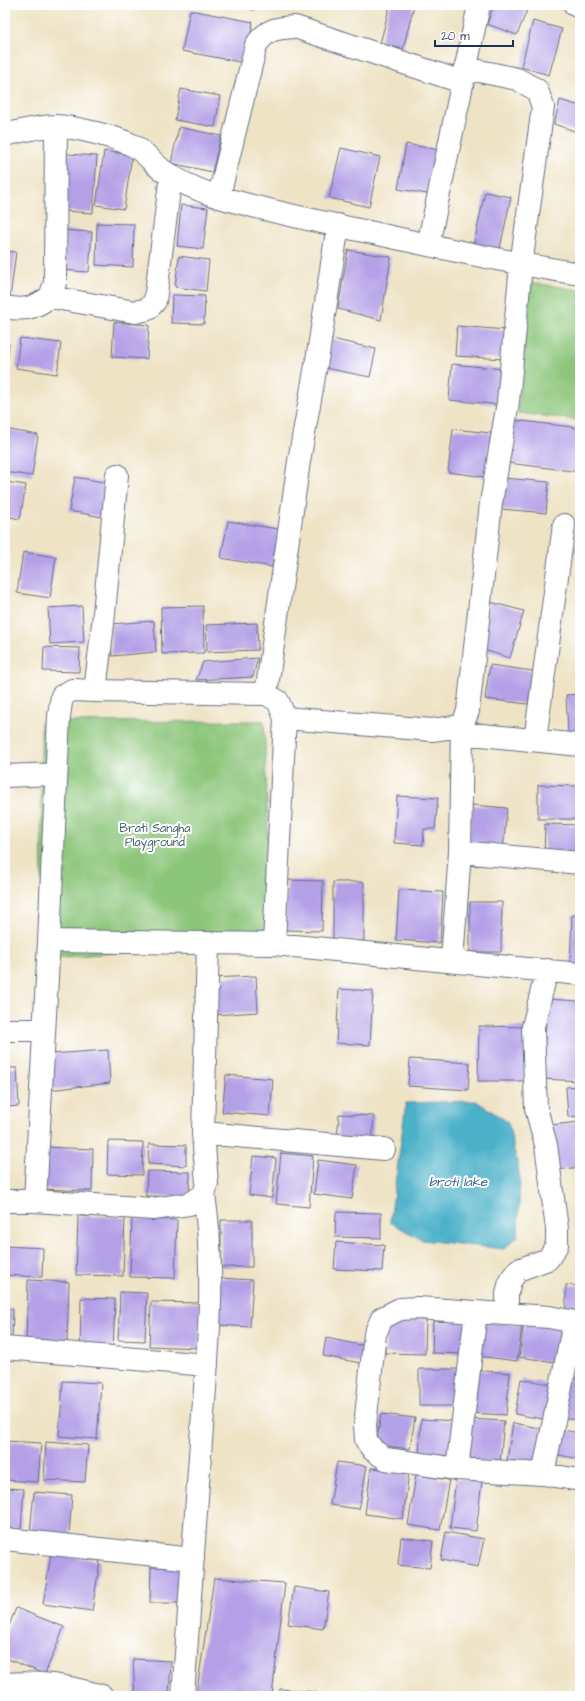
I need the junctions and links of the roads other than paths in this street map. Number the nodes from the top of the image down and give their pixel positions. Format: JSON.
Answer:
{"nodes":[{"id":1,"x":479,"y":5,"type":"edge"},
{"id":2,"x":575,"y":5,"type":"edge"},
{"id":3,"x":580,"y":7,"type":"edge"},
{"id":4,"x":464,"y":75,"type":"junction"},
{"id":5,"x":56,"y":126,"type":"junction"},
{"id":6,"x":5,"y":135,"type":"edge"},
{"id":7,"x":171,"y":175,"type":"junction"},
{"id":8,"x":219,"y":196,"type":"junction"},
{"id":9,"x":338,"y":226,"type":"junction"},
{"id":10,"x":428,"y":245,"type":"junction"},
{"id":11,"x":521,"y":264,"type":"junction"},
{"id":12,"x":580,"y":274,"type":"edge"},
{"id":13,"x":50,"y":297,"type":"junction"},
{"id":14,"x":5,"y":307,"type":"edge"},
{"id":15,"x":117,"y":475,"type":"dead end"},
{"id":16,"x":564,"y":525,"type":"dead end"},
{"id":17,"x":95,"y":691,"type":"junction"},
{"id":18,"x":266,"y":694,"type":"junction"},
{"id":19,"x":285,"y":718,"type":"junction"},
{"id":20,"x":462,"y":730,"type":"junction"},
{"id":21,"x":535,"y":740,"type":"junction"},
{"id":22,"x":580,"y":745,"type":"edge"},
{"id":23,"x":55,"y":774,"type":"junction"},
{"id":24,"x":5,"y":776,"type":"edge"},
{"id":25,"x":460,"y":852,"type":"junction"},
{"id":26,"x":580,"y":863,"type":"edge"},
{"id":27,"x":49,"y":941,"type":"junction"},
{"id":28,"x":208,"y":944,"type":"junction"},
{"id":29,"x":274,"y":944,"type":"junction"},
{"id":30,"x":452,"y":960,"type":"junction"},
{"id":31,"x":547,"y":970,"type":"junction"},
{"id":32,"x":580,"y":974,"type":"edge"},
{"id":33,"x":5,"y":1030,"type":"edge"},
{"id":34,"x":44,"y":1030,"type":"junction"},
{"id":35,"x":203,"y":1133,"type":"junction"},
{"id":36,"x":384,"y":1149,"type":"dead end"},
{"id":37,"x":204,"y":1195,"type":"junction"},
{"id":38,"x":5,"y":1201,"type":"edge"},
{"id":39,"x":35,"y":1201,"type":"junction"},
{"id":40,"x":476,"y":1312,"type":"junction"},
{"id":41,"x":507,"y":1314,"type":"junction"},
{"id":42,"x":577,"y":1323,"type":"edge"},
{"id":43,"x":5,"y":1348,"type":"edge"},
{"id":44,"x":207,"y":1365,"type":"junction"},
{"id":45,"x":457,"y":1469,"type":"junction"},
{"id":46,"x":544,"y":1474,"type":"junction"},
{"id":47,"x":580,"y":1480,"type":"edge"},
{"id":48,"x":5,"y":1539,"type":"edge"},
{"id":49,"x":193,"y":1559,"type":"junction"},
{"id":50,"x":5,"y":1684,"type":"edge"},
{"id":51,"x":98,"y":1696,"type":"edge"},
{"id":52,"x":183,"y":1696,"type":"edge"}],
"edges":[{"from":1,"to":4,"type":"street"},
{"from":2,"to":3,"type":"street"},
{"from":4,"to":8,"type":"street"},
{"from":4,"to":10,"type":"street"},
{"from":4,"to":11,"type":"street"},
{"from":5,"to":6,"type":"street"},
{"from":5,"to":7,"type":"street"},
{"from":5,"to":13,"type":"street"},
{"from":7,"to":8,"type":"street"},
{"from":7,"to":13,"type":"street"},
{"from":8,"to":9,"type":"street"},
{"from":9,"to":10,"type":"street"},
{"from":9,"to":18,"type":"street"},
{"from":10,"to":11,"type":"street"},
{"from":11,"to":12,"type":"street"},
{"from":11,"to":20,"type":"street"},
{"from":13,"to":14,"type":"street"},
{"from":15,"to":17,"type":"street"},
{"from":16,"to":21,"type":"street"},
{"from":17,"to":18,"type":"street"},
{"from":17,"to":23,"type":"street"},
{"from":18,"to":19,"type":"street"},
{"from":19,"to":20,"type":"street"},
{"from":19,"to":29,"type":"street"},
{"from":20,"to":21,"type":"street"},
{"from":20,"to":25,"type":"street"},
{"from":21,"to":22,"type":"street"},
{"from":23,"to":24,"type":"street"},
{"from":23,"to":27,"type":"street"},
{"from":25,"to":26,"type":"street"},
{"from":25,"to":30,"type":"street"},
{"from":27,"to":28,"type":"street"},
{"from":27,"to":34,"type":"street"},
{"from":28,"to":29,"type":"street"},
{"from":28,"to":35,"type":"street"},
{"from":29,"to":30,"type":"street"},
{"from":30,"to":31,"type":"street"},
{"from":31,"to":32,"type":"street"},
{"from":31,"to":41,"type":"street"},
{"from":33,"to":34,"type":"street"},
{"from":34,"to":39,"type":"street"},
{"from":35,"to":36,"type":"street"},
{"from":35,"to":37,"type":"street"},
{"from":37,"to":39,"type":"street"},
{"from":37,"to":44,"type":"street"},
{"from":38,"to":39,"type":"street"},
{"from":40,"to":41,"type":"street"},
{"from":40,"to":45,"type":"street"},
{"from":40,"to":45,"type":"street"},
{"from":41,"to":42,"type":"street"},
{"from":42,"to":46,"type":"street"},
{"from":43,"to":44,"type":"street"},
{"from":44,"to":49,"type":"street"},
{"from":45,"to":46,"type":"street"},
{"from":46,"to":47,"type":"street"},
{"from":48,"to":49,"type":"street"},
{"from":49,"to":52,"type":"street"},
{"from":50,"to":51,"type":"street"}]}
